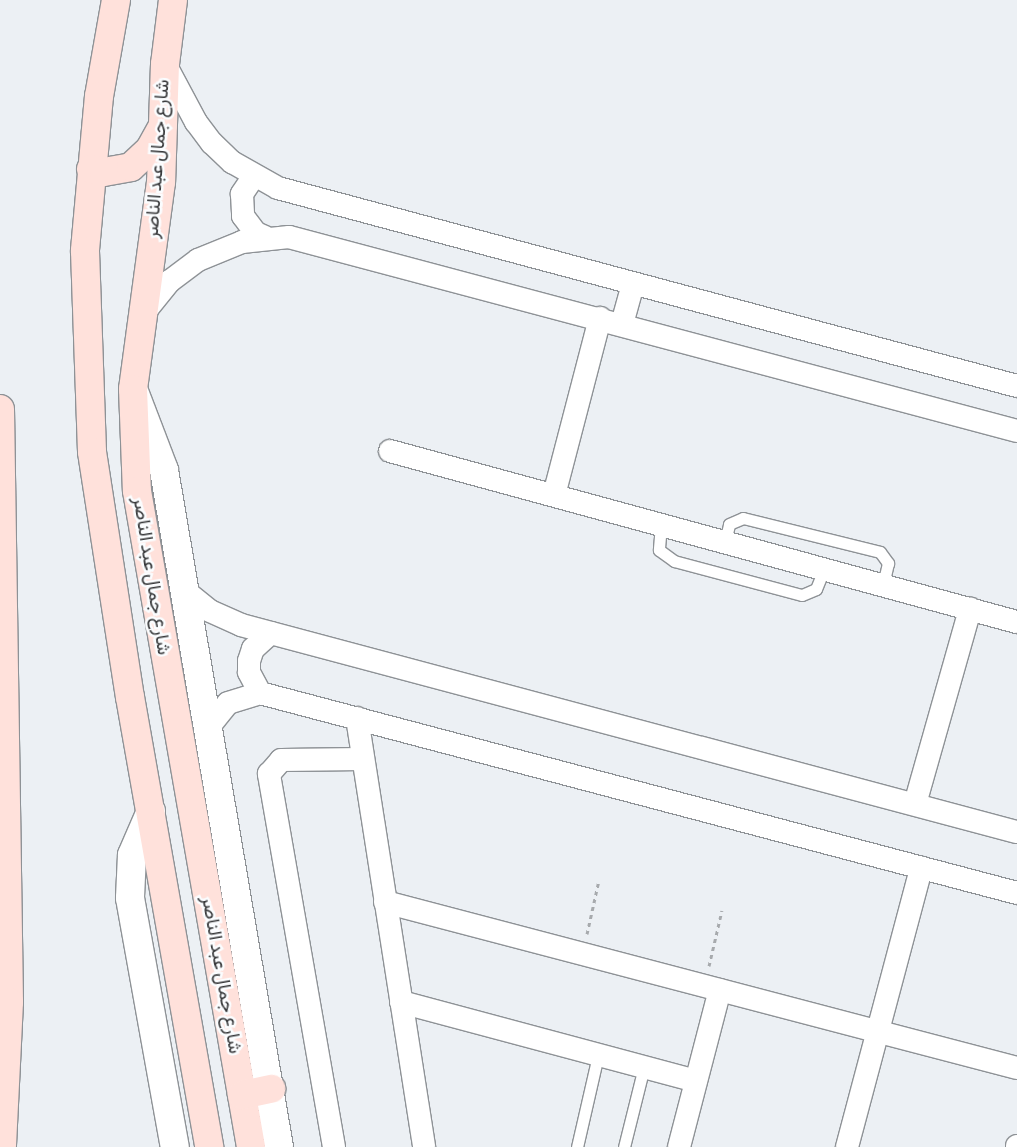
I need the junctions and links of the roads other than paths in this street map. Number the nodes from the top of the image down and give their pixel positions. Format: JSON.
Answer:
{"nodes":[{"id":1,"x":116,"y":0,"type":"edge"},
{"id":2,"x":173,"y":0,"type":"edge"},
{"id":3,"x":165,"y":64,"type":"junction"},
{"id":4,"x":165,"y":123,"type":"junction"},
{"id":5,"x":91,"y":169,"type":"junction"},
{"id":6,"x":254,"y":176,"type":"junction"},
{"id":7,"x":265,"y":238,"type":"junction"},
{"id":8,"x":633,"y":284,"type":"junction"},
{"id":9,"x":611,"y":321,"type":"junction"},
{"id":10,"x":138,"y":340,"type":"junction"},
{"id":11,"x":1017,"y":386,"type":"edge"},
{"id":12,"x":133,"y":389,"type":"junction"},
{"id":13,"x":0,"y":409,"type":"edge"},
{"id":14,"x":1017,"y":431,"type":"edge"},
{"id":15,"x":390,"y":450,"type":"dead end"},
{"id":16,"x":554,"y":495,"type":"junction"},
{"id":17,"x":661,"y":525,"type":"junction"},
{"id":18,"x":724,"y":542,"type":"junction"},
{"id":19,"x":824,"y":569,"type":"junction"},
{"id":20,"x":883,"y":585,"type":"junction"},
{"id":21,"x":184,"y":590,"type":"junction"},
{"id":22,"x":970,"y":609,"type":"junction"},
{"id":23,"x":1017,"y":622,"type":"edge"},
{"id":24,"x":271,"y":633,"type":"junction"},
{"id":25,"x":260,"y":693,"type":"junction"},
{"id":26,"x":357,"y":718,"type":"junction"},
{"id":27,"x":207,"y":729,"type":"junction"},
{"id":28,"x":363,"y":759,"type":"junction"},
{"id":29,"x":915,"y":804,"type":"junction"},
{"id":30,"x":151,"y":811,"type":"junction"},
{"id":31,"x":1017,"y":832,"type":"edge"},
{"id":32,"x":921,"y":868,"type":"junction"},
{"id":33,"x":1017,"y":893,"type":"edge"},
{"id":34,"x":385,"y":902,"type":"junction"},
{"id":35,"x":712,"y":988,"type":"junction"},
{"id":36,"x":401,"y":1002,"type":"junction"},
{"id":37,"x":878,"y":1031,"type":"junction"},
{"id":38,"x":598,"y":1055,"type":"junction"},
{"id":39,"x":644,"y":1067,"type":"junction"},
{"id":40,"x":1017,"y":1068,"type":"edge"},
{"id":41,"x":696,"y":1082,"type":"junction"},
{"id":42,"x":271,"y":1089,"type":"junction"},
{"id":43,"x":242,"y":1095,"type":"junction"},
{"id":44,"x":2,"y":1147,"type":"edge"},
{"id":45,"x":175,"y":1147,"type":"edge"},
{"id":46,"x":209,"y":1147,"type":"edge"},
{"id":47,"x":251,"y":1147,"type":"edge"},
{"id":48,"x":279,"y":1147,"type":"edge"},
{"id":49,"x":334,"y":1147,"type":"edge"},
{"id":50,"x":424,"y":1147,"type":"edge"},
{"id":51,"x":577,"y":1147,"type":"edge"},
{"id":52,"x":624,"y":1147,"type":"edge"},
{"id":53,"x":679,"y":1147,"type":"edge"},
{"id":54,"x":847,"y":1147,"type":"edge"}],
"edges":[{"from":1,"to":5,"type":"main road"},
{"from":2,"to":3,"type":"main road","name":"شارع جمال عبد الناصر"},
{"from":3,"to":4,"type":"main road","name":"شارع جمال عبد الناصر"},
{"from":3,"to":6,"type":"street"},
{"from":4,"to":5,"type":"main road"},
{"from":4,"to":10,"type":"main road","name":"شارع جمال عبد الناصر"},
{"from":5,"to":30,"type":"main road"},
{"from":6,"to":7,"type":"street"},
{"from":6,"to":8,"type":"street"},
{"from":7,"to":9,"type":"street"},
{"from":7,"to":10,"type":"street"},
{"from":8,"to":9,"type":"street"},
{"from":8,"to":11,"type":"street"},
{"from":9,"to":14,"type":"street"},
{"from":9,"to":16,"type":"street"},
{"from":10,"to":12,"type":"main road","name":"شارع جمال عبد الناصر"},
{"from":12,"to":21,"type":"street"},
{"from":12,"to":43,"type":"main road","name":"شارع جمال عبد الناصر"},
{"from":13,"to":44,"type":"main road"},
{"from":15,"to":16,"type":"street"},
{"from":16,"to":17,"type":"street"},
{"from":17,"to":18,"type":"street"},
{"from":17,"to":19,"type":"lane"},
{"from":18,"to":19,"type":"street"},
{"from":18,"to":20,"type":"lane"},
{"from":19,"to":20,"type":"street"},
{"from":20,"to":22,"type":"street"},
{"from":21,"to":24,"type":"street"},
{"from":21,"to":27,"type":"street"},
{"from":22,"to":23,"type":"street"},
{"from":22,"to":29,"type":"street"},
{"from":24,"to":25,"type":"street"},
{"from":24,"to":29,"type":"street"},
{"from":25,"to":26,"type":"street"},
{"from":25,"to":27,"type":"street"},
{"from":26,"to":28,"type":"street"},
{"from":26,"to":32,"type":"street"},
{"from":27,"to":42,"type":"street"},
{"from":28,"to":34,"type":"street"},
{"from":28,"to":49,"type":"street"},
{"from":29,"to":31,"type":"street"},
{"from":30,"to":45,"type":"street"},
{"from":30,"to":46,"type":"main road"},
{"from":32,"to":33,"type":"street"},
{"from":32,"to":37,"type":"street"},
{"from":34,"to":35,"type":"street"},
{"from":34,"to":36,"type":"street"},
{"from":35,"to":37,"type":"street"},
{"from":35,"to":41,"type":"street"},
{"from":36,"to":38,"type":"street"},
{"from":36,"to":50,"type":"street"},
{"from":37,"to":40,"type":"street"},
{"from":37,"to":54,"type":"street"},
{"from":38,"to":39,"type":"street"},
{"from":38,"to":51,"type":"lane"},
{"from":39,"to":41,"type":"street"},
{"from":39,"to":52,"type":"lane"},
{"from":41,"to":53,"type":"street"},
{"from":42,"to":43,"type":"main road"},
{"from":42,"to":48,"type":"street"},
{"from":43,"to":47,"type":"main road","name":"شارع جمال عبد الناصر"}]}
